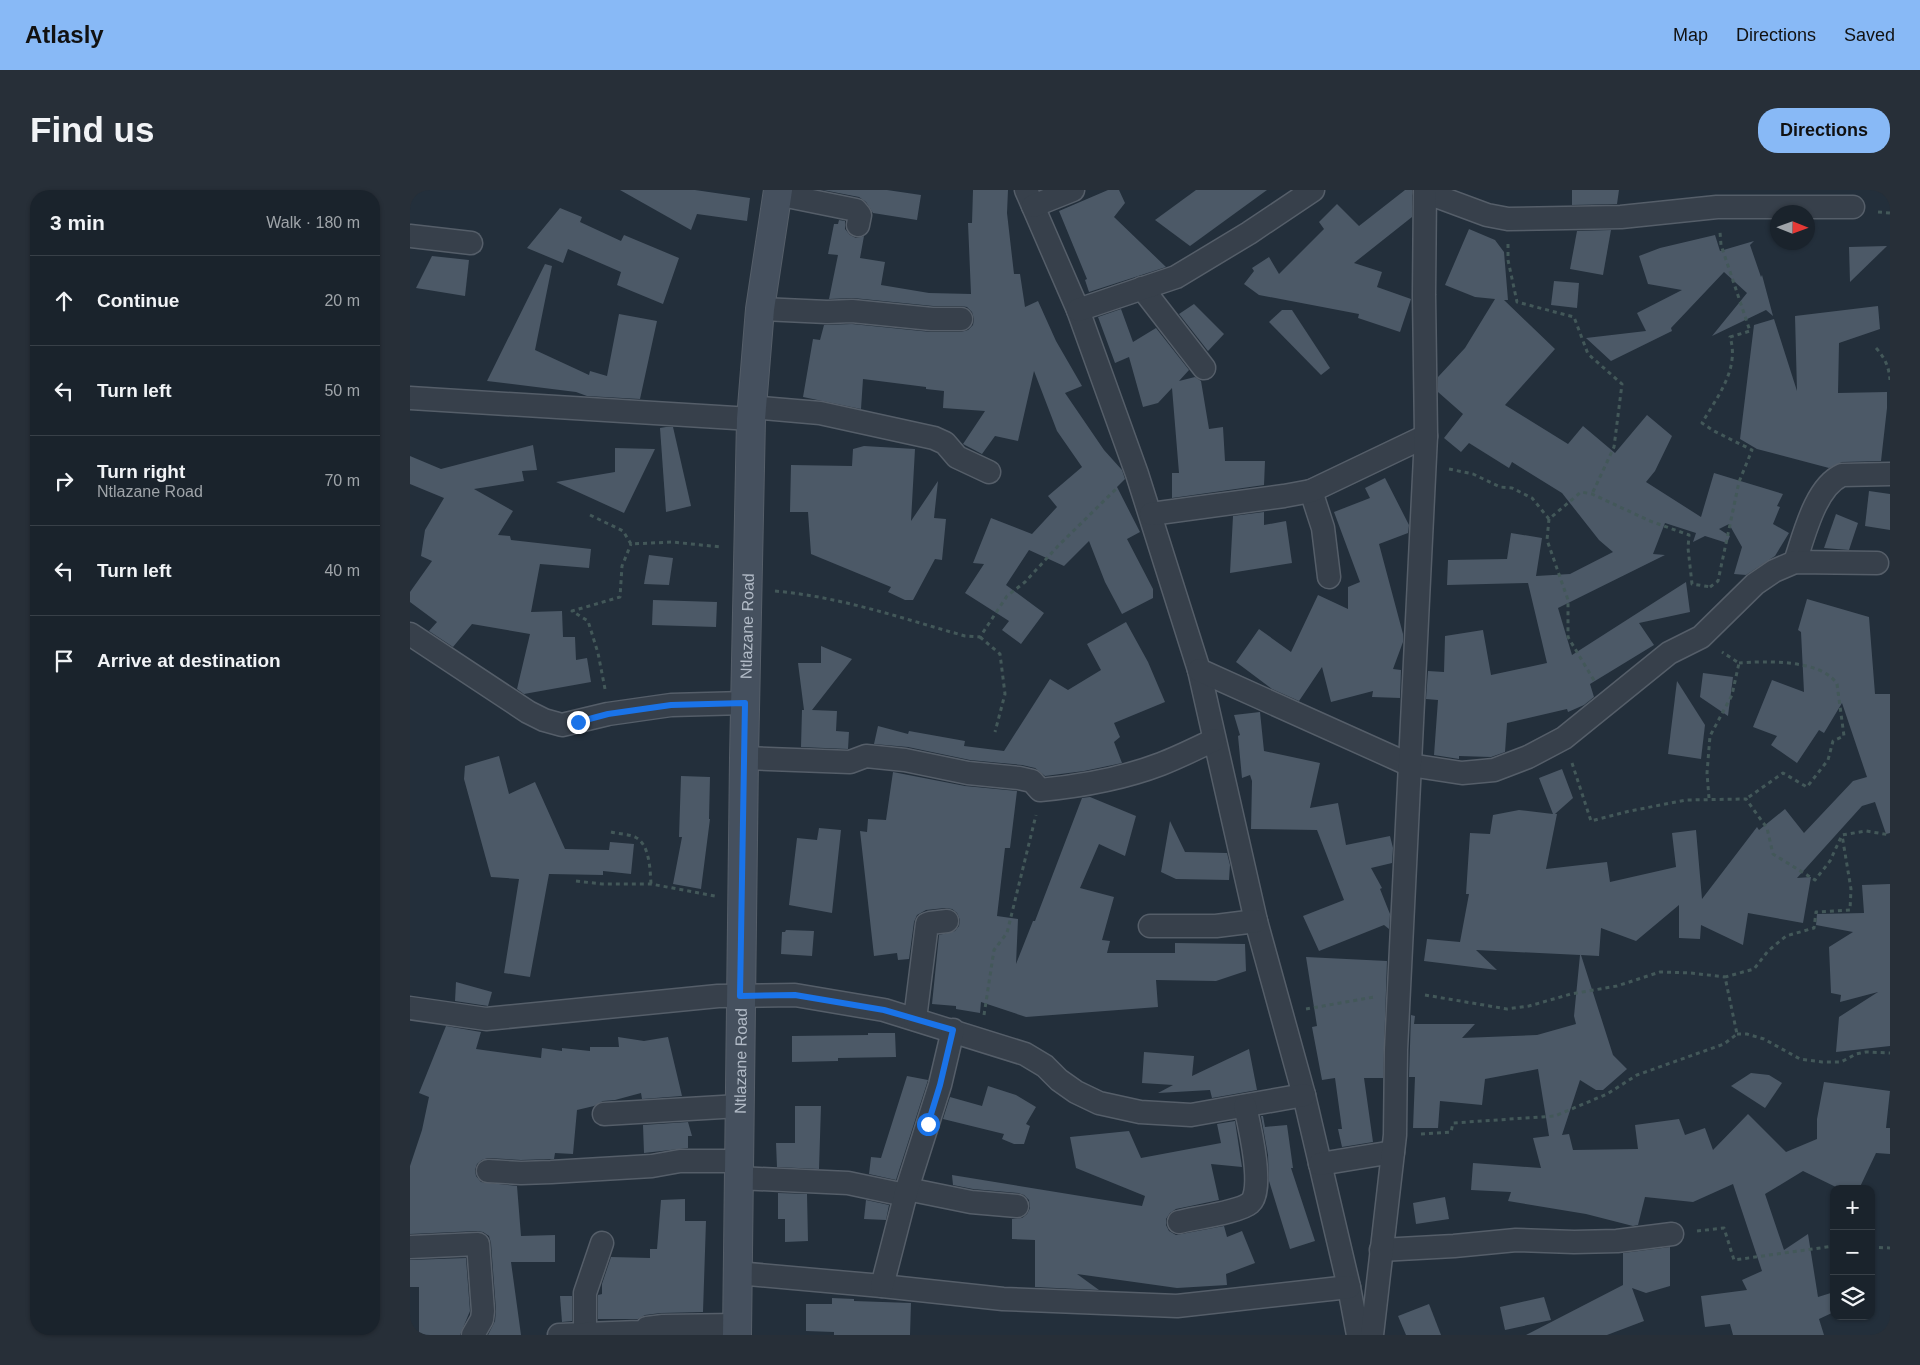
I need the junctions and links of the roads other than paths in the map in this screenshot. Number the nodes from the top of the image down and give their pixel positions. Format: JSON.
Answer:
{"nodes":[{"id":1,"x":1073,"y":190,"type":"edge"},
{"id":2,"x":1312,"y":190,"type":"edge"},
{"id":3,"x":1425,"y":191,"type":"edge"},
{"id":4,"x":778,"y":192,"type":"edge"},
{"id":5,"x":1029,"y":198,"type":"edge"},
{"id":6,"x":1853,"y":206,"type":"dead end"},
{"id":7,"x":858,"y":225,"type":"dead end"},
{"id":8,"x":410,"y":236,"type":"edge"},
{"id":9,"x":471,"y":243,"type":"dead end"},
{"id":10,"x":1142,"y":288,"type":"junction"},
{"id":11,"x":760,"y":310,"type":"junction"},
{"id":12,"x":1078,"y":310,"type":"junction"},
{"id":13,"x":961,"y":319,"type":"dead end"},
{"id":14,"x":1204,"y":368,"type":"dead end"},
{"id":15,"x":410,"y":398,"type":"edge"},
{"id":16,"x":751,"y":413,"type":"junction"},
{"id":17,"x":1426,"y":436,"type":"junction"},
{"id":18,"x":989,"y":472,"type":"dead end"},
{"id":19,"x":1890,"y":474,"type":"edge"},
{"id":20,"x":1311,"y":491,"type":"junction"},
{"id":21,"x":1151,"y":514,"type":"junction"},
{"id":22,"x":1795,"y":562,"type":"junction"},
{"id":23,"x":1877,"y":563,"type":"dead end"},
{"id":24,"x":1329,"y":577,"type":"dead end"},
{"id":25,"x":410,"y":634,"type":"edge"},
{"id":26,"x":1199,"y":670,"type":"junction"},
{"id":27,"x":745,"y":703,"type":"junction"},
{"id":28,"x":1214,"y":740,"type":"junction"},
{"id":29,"x":744,"y":758,"type":"junction"},
{"id":30,"x":1410,"y":765,"type":"junction"},
{"id":31,"x":946,"y":921,"type":"dead end"},
{"id":32,"x":1256,"y":921,"type":"junction"},
{"id":33,"x":1150,"y":926,"type":"dead end"},
{"id":34,"x":740,"y":996,"type":"junction"},
{"id":35,"x":410,"y":1008,"type":"edge"},
{"id":36,"x":915,"y":1019,"type":"junction"},
{"id":37,"x":953,"y":1030,"type":"junction"},
{"id":38,"x":1304,"y":1095,"type":"junction"},
{"id":39,"x":739,"y":1106,"type":"junction"},
{"id":40,"x":1245,"y":1106,"type":"junction"},
{"id":41,"x":604,"y":1114,"type":"dead end"},
{"id":42,"x":1394,"y":1144,"type":"junction"},
{"id":43,"x":1320,"y":1164,"type":"junction"},
{"id":44,"x":488,"y":1170,"type":"dead end"},
{"id":45,"x":738,"y":1170,"type":"junction"},
{"id":46,"x":906,"y":1192,"type":"junction"},
{"id":47,"x":1017,"y":1206,"type":"dead end"},
{"id":48,"x":1179,"y":1222,"type":"dead end"},
{"id":49,"x":1672,"y":1234,"type":"road end"},
{"id":50,"x":602,"y":1243,"type":"dead end"},
{"id":51,"x":410,"y":1247,"type":"edge"},
{"id":52,"x":1381,"y":1250,"type":"junction"},
{"id":53,"x":738,"y":1273,"type":"junction"},
{"id":54,"x":882,"y":1286,"type":"junction"},
{"id":55,"x":1349,"y":1287,"type":"junction"},
{"id":56,"x":737,"y":1330,"type":"edge"},
{"id":57,"x":585,"y":1334,"type":"junction"},
{"id":58,"x":473,"y":1335,"type":"edge"},
{"id":59,"x":559,"y":1335,"type":"edge"},
{"id":60,"x":1358,"y":1335,"type":"edge"},
{"id":61,"x":1372,"y":1335,"type":"edge"}],
"edges":[{"from":1,"to":5,"type":"street"},
{"from":2,"to":10,"type":"street"},
{"from":3,"to":6,"type":"street"},
{"from":3,"to":17,"type":"street"},
{"from":4,"to":7,"type":"street"},
{"from":4,"to":11,"type":"street","name":"Ntlazane Road"},
{"from":5,"to":12,"type":"street"},
{"from":8,"to":9,"type":"street"},
{"from":10,"to":12,"type":"street"},
{"from":10,"to":14,"type":"street"},
{"from":11,"to":13,"type":"street"},
{"from":11,"to":16,"type":"street","name":"Ntlazane Road"},
{"from":12,"to":21,"type":"street"},
{"from":15,"to":16,"type":"street"},
{"from":16,"to":18,"type":"street"},
{"from":16,"to":27,"type":"street","name":"Ntlazane Road"},
{"from":17,"to":20,"type":"street"},
{"from":17,"to":30,"type":"street"},
{"from":19,"to":22,"type":"street"},
{"from":20,"to":21,"type":"street"},
{"from":20,"to":24,"type":"street"},
{"from":21,"to":26,"type":"street"},
{"from":22,"to":23,"type":"street"},
{"from":22,"to":30,"type":"street"},
{"from":25,"to":27,"type":"street"},
{"from":26,"to":28,"type":"street"},
{"from":26,"to":30,"type":"street"},
{"from":27,"to":29,"type":"street","name":"Ntlazane Road"},
{"from":28,"to":29,"type":"street"},
{"from":28,"to":32,"type":"street"},
{"from":29,"to":34,"type":"street","name":"Ntlazane Road"},
{"from":30,"to":42,"type":"street"},
{"from":31,"to":36,"type":"street"},
{"from":32,"to":33,"type":"street"},
{"from":32,"to":38,"type":"street"},
{"from":34,"to":35,"type":"street"},
{"from":34,"to":36,"type":"street"},
{"from":34,"to":39,"type":"street","name":"Ntlazane Road"},
{"from":36,"to":37,"type":"street"},
{"from":37,"to":40,"type":"street"},
{"from":37,"to":46,"type":"street"},
{"from":38,"to":40,"type":"street"},
{"from":38,"to":43,"type":"street"},
{"from":39,"to":41,"type":"street"},
{"from":39,"to":45,"type":"street","name":"Ntlazane Road"},
{"from":40,"to":48,"type":"street"},
{"from":42,"to":43,"type":"street"},
{"from":42,"to":52,"type":"street"},
{"from":43,"to":55,"type":"street"},
{"from":44,"to":45,"type":"street"},
{"from":45,"to":46,"type":"street"},
{"from":45,"to":53,"type":"street","name":"Ntlazane Road"},
{"from":46,"to":47,"type":"street"},
{"from":46,"to":54,"type":"street"},
{"from":49,"to":52,"type":"street"},
{"from":50,"to":57,"type":"street"},
{"from":51,"to":58,"type":"street"},
{"from":52,"to":61,"type":"street"},
{"from":53,"to":54,"type":"street"},
{"from":53,"to":56,"type":"street","name":"Ntlazane Road"},
{"from":54,"to":55,"type":"street"},
{"from":55,"to":60,"type":"street"},
{"from":56,"to":57,"type":"street"},
{"from":57,"to":59,"type":"street"}]}
